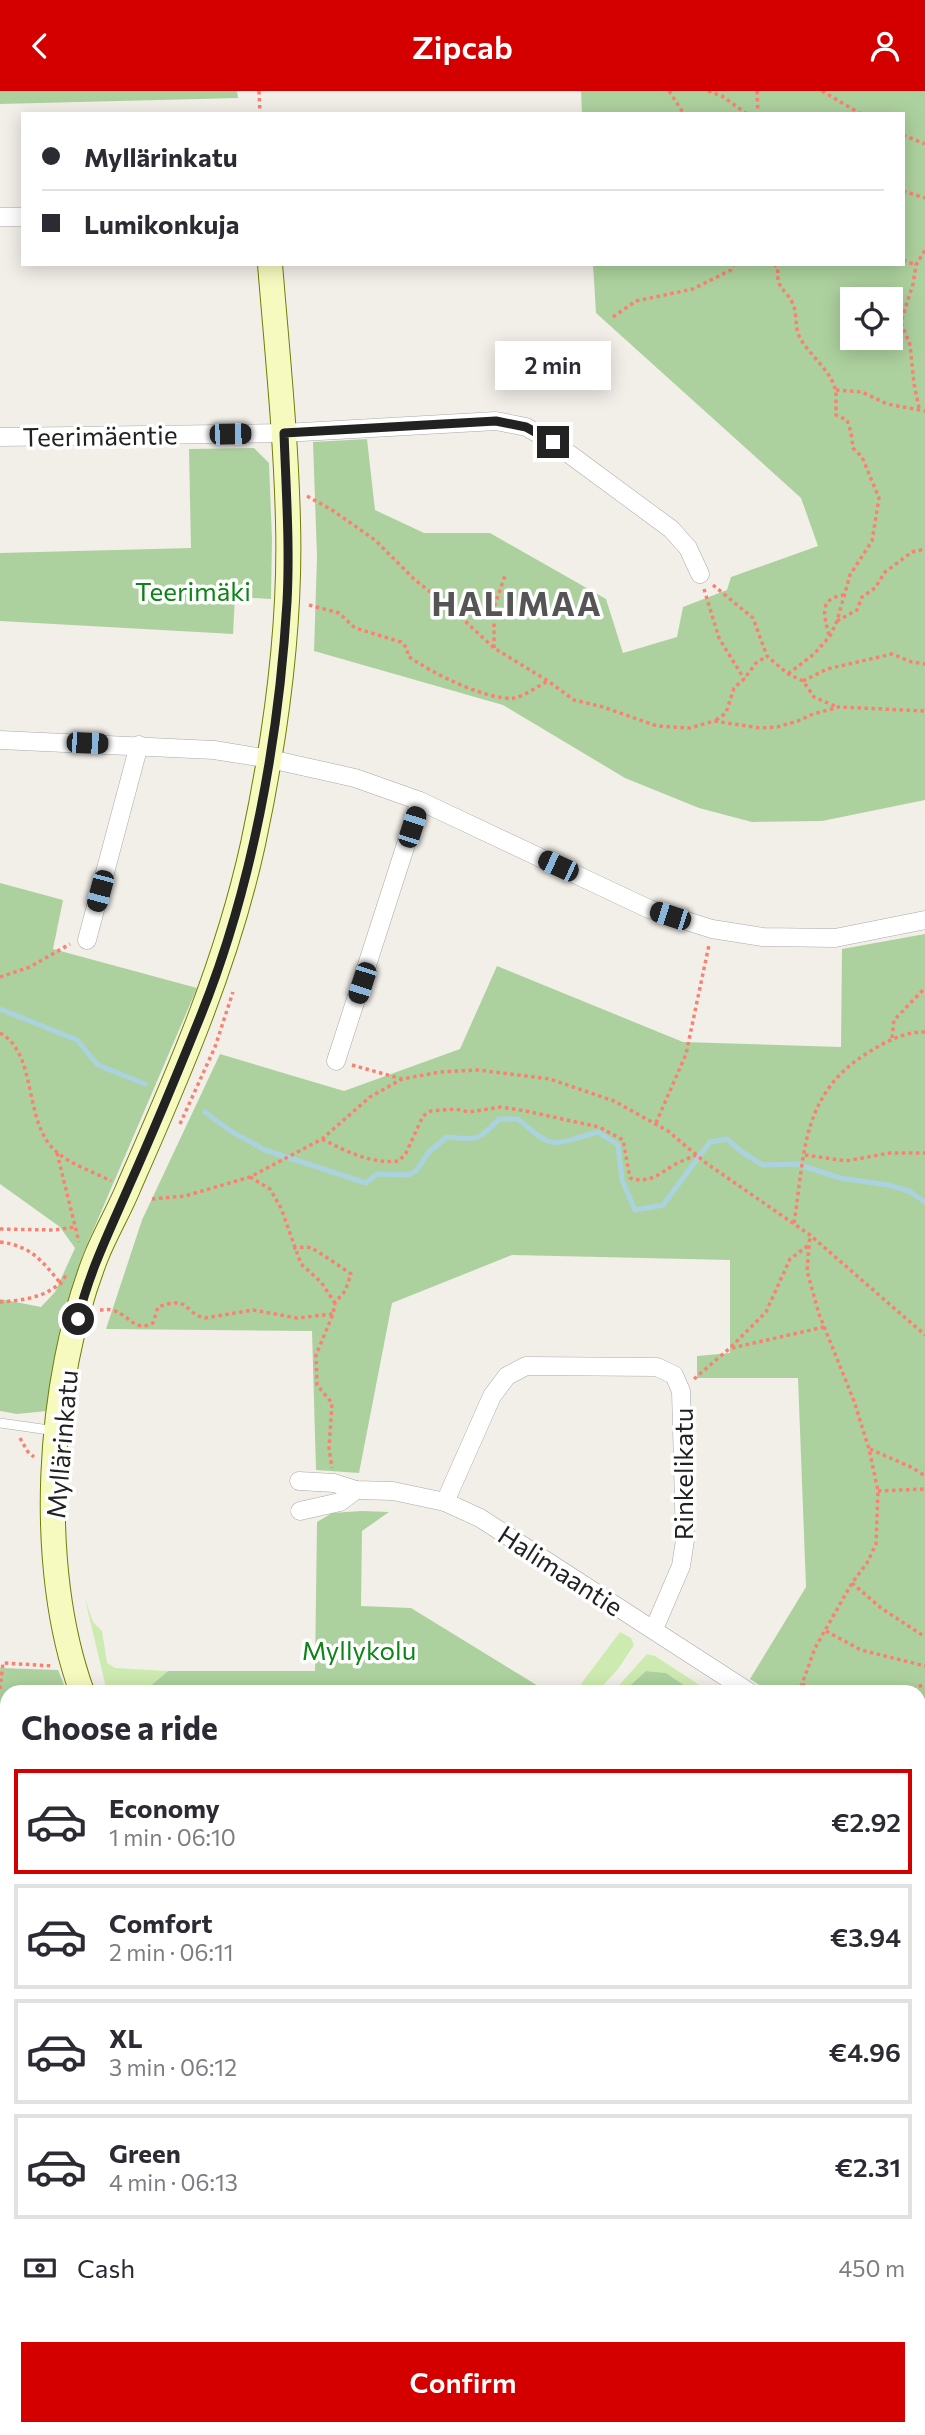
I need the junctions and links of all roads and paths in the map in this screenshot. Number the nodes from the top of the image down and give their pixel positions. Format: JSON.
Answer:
{"nodes":[{"id":1,"x":259,"y":91,"type":"edge"},
{"id":2,"x":669,"y":91,"type":"edge"},
{"id":3,"x":708,"y":91,"type":"edge"},
{"id":4,"x":757,"y":91,"type":"edge"},
{"id":5,"x":822,"y":91,"type":"edge"},
{"id":6,"x":260,"y":112,"type":"edge"},
{"id":7,"x":683,"y":112,"type":"edge"},
{"id":8,"x":744,"y":112,"type":"edge"},
{"id":9,"x":758,"y":112,"type":"edge"},
{"id":10,"x":858,"y":112,"type":"edge"},
{"id":11,"x":905,"y":136,"type":"edge"},
{"id":12,"x":925,"y":143,"type":"edge"},
{"id":13,"x":905,"y":192,"type":"edge"},
{"id":14,"x":925,"y":199,"type":"edge"},
{"id":15,"x":21,"y":217,"type":"edge"},
{"id":16,"x":0,"y":218,"type":"edge"},
{"id":17,"x":925,"y":250,"type":"edge"},
{"id":18,"x":905,"y":261,"type":"edge"},
{"id":19,"x":916,"y":265,"type":"junction"},
{"id":20,"x":270,"y":266,"type":"edge"},
{"id":21,"x":733,"y":266,"type":"edge"},
{"id":22,"x":776,"y":266,"type":"edge"},
{"id":23,"x":613,"y":317,"type":"dead end"},
{"id":24,"x":836,"y":390,"type":"junction"},
{"id":25,"x":919,"y":408,"type":"junction"},
{"id":26,"x":925,"y":411,"type":"edge"},
{"id":27,"x":284,"y":433,"type":"junction"},
{"id":28,"x":0,"y":437,"type":"edge"},
{"id":29,"x":286,"y":485,"type":"junction"},
{"id":30,"x":925,"y":549,"type":"edge"},
{"id":31,"x":506,"y":573,"type":"dead end"},
{"id":32,"x":700,"y":574,"type":"junction"},
{"id":33,"x":845,"y":594,"type":"junction"},
{"id":34,"x":309,"y":605,"type":"dead end"},
{"id":35,"x":837,"y":621,"type":"junction"},
{"id":36,"x":830,"y":636,"type":"junction"},
{"id":37,"x":494,"y":648,"type":"junction"},
{"id":38,"x":767,"y":656,"type":"junction"},
{"id":39,"x":925,"y":664,"type":"edge"},
{"id":40,"x":788,"y":674,"type":"junction"},
{"id":41,"x":744,"y":679,"type":"junction"},
{"id":42,"x":548,"y":681,"type":"junction"},
{"id":43,"x":803,"y":681,"type":"junction"},
{"id":44,"x":839,"y":708,"type":"junction"},
{"id":45,"x":925,"y":711,"type":"edge"},
{"id":46,"x":714,"y":721,"type":"junction"},
{"id":47,"x":0,"y":740,"type":"edge"},
{"id":48,"x":139,"y":745,"type":"junction"},
{"id":49,"x":270,"y":759,"type":"junction"},
{"id":50,"x":420,"y":801,"type":"junction"},
{"id":51,"x":925,"y":920,"type":"edge"},
{"id":52,"x":712,"y":929,"type":"junction"},
{"id":53,"x":87,"y":940,"type":"joint"},
{"id":54,"x":0,"y":977,"type":"edge"},
{"id":55,"x":925,"y":988,"type":"edge"},
{"id":56,"x":925,"y":1032,"type":"edge"},
{"id":57,"x":0,"y":1033,"type":"edge"},
{"id":58,"x":892,"y":1038,"type":"junction"},
{"id":59,"x":336,"y":1061,"type":"joint"},
{"id":60,"x":402,"y":1079,"type":"junction"},
{"id":61,"x":656,"y":1123,"type":"junction"},
{"id":62,"x":322,"y":1139,"type":"junction"},
{"id":63,"x":57,"y":1153,"type":"junction"},
{"id":64,"x":925,"y":1153,"type":"edge"},
{"id":65,"x":696,"y":1155,"type":"junction"},
{"id":66,"x":805,"y":1155,"type":"junction"},
{"id":67,"x":250,"y":1177,"type":"junction"},
{"id":68,"x":115,"y":1182,"type":"dead end"},
{"id":69,"x":152,"y":1199,"type":"dead end"},
{"id":70,"x":794,"y":1223,"type":"junction"},
{"id":71,"x":75,"y":1227,"type":"junction"},
{"id":72,"x":0,"y":1229,"type":"edge"},
{"id":73,"x":810,"y":1235,"type":"junction"},
{"id":74,"x":0,"y":1242,"type":"edge"},
{"id":75,"x":809,"y":1245,"type":"junction"},
{"id":76,"x":293,"y":1248,"type":"junction"},
{"id":77,"x":79,"y":1255,"type":"dead end"},
{"id":78,"x":73,"y":1264,"type":"dead end"},
{"id":79,"x":60,"y":1284,"type":"junction"},
{"id":80,"x":0,"y":1302,"type":"edge"},
{"id":81,"x":335,"y":1303,"type":"junction"},
{"id":82,"x":90,"y":1308,"type":"junction"},
{"id":83,"x":333,"y":1314,"type":"junction"},
{"id":84,"x":824,"y":1327,"type":"junction"},
{"id":85,"x":925,"y":1335,"type":"edge"},
{"id":86,"x":730,"y":1349,"type":"junction"},
{"id":87,"x":681,"y":1391,"type":"junction"},
{"id":88,"x":0,"y":1423,"type":"edge"},
{"id":89,"x":58,"y":1431,"type":"junction"},
{"id":90,"x":869,"y":1449,"type":"junction"},
{"id":91,"x":925,"y":1476,"type":"edge"},
{"id":92,"x":299,"y":1481,"type":"dead end"},
{"id":93,"x":334,"y":1483,"type":"junction"},
{"id":94,"x":925,"y":1489,"type":"edge"},
{"id":95,"x":356,"y":1490,"type":"junction"},
{"id":96,"x":878,"y":1491,"type":"junction"},
{"id":97,"x":445,"y":1502,"type":"junction"},
{"id":98,"x":300,"y":1511,"type":"dead end"},
{"id":99,"x":852,"y":1583,"type":"junction"},
{"id":100,"x":654,"y":1629,"type":"junction"},
{"id":101,"x":826,"y":1631,"type":"junction"},
{"id":102,"x":925,"y":1637,"type":"edge"},
{"id":103,"x":925,"y":1666,"type":"edge"},
{"id":104,"x":73,"y":1667,"type":"junction"},
{"id":105,"x":802,"y":1684,"type":"edge"},
{"id":106,"x":1,"y":1685,"type":"edge"},
{"id":107,"x":79,"y":1685,"type":"edge"},
{"id":108,"x":738,"y":1685,"type":"edge"}],
"edges":[{"from":1,"to":6,"type":"path"},
{"from":2,"to":7,"type":"path"},
{"from":3,"to":8,"type":"path"},
{"from":4,"to":9,"type":"path"},
{"from":5,"to":10,"type":"path"},
{"from":11,"to":12,"type":"path"},
{"from":13,"to":14,"type":"path"},
{"from":15,"to":16,"type":"street"},
{"from":17,"to":19,"type":"path"},
{"from":18,"to":19,"type":"path"},
{"from":19,"to":25,"type":"path"},
{"from":20,"to":27,"type":"street","name":"Myllärinkatu"},
{"from":21,"to":23,"type":"path"},
{"from":22,"to":24,"type":"path"},
{"from":24,"to":25,"type":"path"},
{"from":24,"to":33,"type":"path"},
{"from":25,"to":26,"type":"path"},
{"from":27,"to":28,"type":"street","name":"Teerimäentie"},
{"from":27,"to":29,"type":"street","name":"Myllärinkatu"},
{"from":27,"to":32,"type":"street","name":"Teerimäentie"},
{"from":29,"to":37,"type":"path"},
{"from":29,"to":49,"type":"street","name":"Myllärinkatu"},
{"from":30,"to":35,"type":"path"},
{"from":31,"to":37,"type":"path"},
{"from":32,"to":38,"type":"path"},
{"from":32,"to":41,"type":"path"},
{"from":33,"to":35,"type":"path"},
{"from":33,"to":36,"type":"path"},
{"from":34,"to":42,"type":"path"},
{"from":35,"to":36,"type":"path"},
{"from":36,"to":40,"type":"path"},
{"from":37,"to":42,"type":"path"},
{"from":38,"to":40,"type":"path"},
{"from":38,"to":41,"type":"path"},
{"from":39,"to":43,"type":"path"},
{"from":40,"to":43,"type":"path"},
{"from":41,"to":46,"type":"path"},
{"from":42,"to":46,"type":"path"},
{"from":43,"to":44,"type":"path"},
{"from":44,"to":45,"type":"path"},
{"from":44,"to":46,"type":"path"},
{"from":47,"to":48,"type":"street"},
{"from":48,"to":49,"type":"street"},
{"from":48,"to":53,"type":"street"},
{"from":49,"to":50,"type":"street"},
{"from":49,"to":82,"type":"street","name":"Myllärinkatu"},
{"from":50,"to":52,"type":"street"},
{"from":50,"to":59,"type":"street"},
{"from":51,"to":52,"type":"street"},
{"from":52,"to":61,"type":"path"},
{"from":53,"to":54,"type":"path"},
{"from":55,"to":58,"type":"path"},
{"from":56,"to":58,"type":"path"},
{"from":57,"to":63,"type":"path"},
{"from":58,"to":66,"type":"path"},
{"from":59,"to":60,"type":"path"},
{"from":60,"to":61,"type":"path"},
{"from":60,"to":62,"type":"path"},
{"from":61,"to":65,"type":"path"},
{"from":62,"to":65,"type":"path"},
{"from":62,"to":67,"type":"path"},
{"from":63,"to":68,"type":"path"},
{"from":63,"to":71,"type":"path"},
{"from":64,"to":66,"type":"path"},
{"from":65,"to":70,"type":"path"},
{"from":66,"to":70,"type":"path"},
{"from":67,"to":69,"type":"path"},
{"from":67,"to":76,"type":"path"},
{"from":70,"to":73,"type":"path"},
{"from":71,"to":72,"type":"path"},
{"from":71,"to":77,"type":"path"},
{"from":73,"to":75,"type":"path"},
{"from":73,"to":85,"type":"path"},
{"from":74,"to":79,"type":"path"},
{"from":75,"to":84,"type":"path"},
{"from":75,"to":86,"type":"path"},
{"from":76,"to":81,"type":"path"},
{"from":76,"to":81,"type":"path"},
{"from":78,"to":79,"type":"path"},
{"from":79,"to":80,"type":"path"},
{"from":79,"to":82,"type":"path"},
{"from":81,"to":83,"type":"path"},
{"from":82,"to":83,"type":"path"},
{"from":82,"to":89,"type":"street","name":"Myllärinkatu"},
{"from":83,"to":93,"type":"path"},
{"from":84,"to":86,"type":"path"},
{"from":84,"to":90,"type":"path"},
{"from":86,"to":87,"type":"path"},
{"from":87,"to":97,"type":"street","name":"Rinkelikatu"},
{"from":87,"to":100,"type":"street","name":"Rinkelikatu"},
{"from":88,"to":89,"type":"lane"},
{"from":89,"to":104,"type":"street","name":"Myllärinkatu"},
{"from":90,"to":91,"type":"path"},
{"from":90,"to":96,"type":"path"},
{"from":92,"to":93,"type":"street","name":"Halimaantie"},
{"from":93,"to":95,"type":"street","name":"Halimaantie"},
{"from":94,"to":96,"type":"path"},
{"from":95,"to":97,"type":"street","name":"Halimaantie"},
{"from":95,"to":98,"type":"street","name":"Halimaantie"},
{"from":96,"to":99,"type":"path"},
{"from":97,"to":100,"type":"street","name":"Halimaantie"},
{"from":99,"to":101,"type":"path"},
{"from":99,"to":102,"type":"path"},
{"from":100,"to":108,"type":"street","name":"Halimaantie"},
{"from":101,"to":103,"type":"path"},
{"from":101,"to":105,"type":"path"},
{"from":104,"to":106,"type":"path"},
{"from":104,"to":107,"type":"street","name":"Myllärinkatu"}]}
